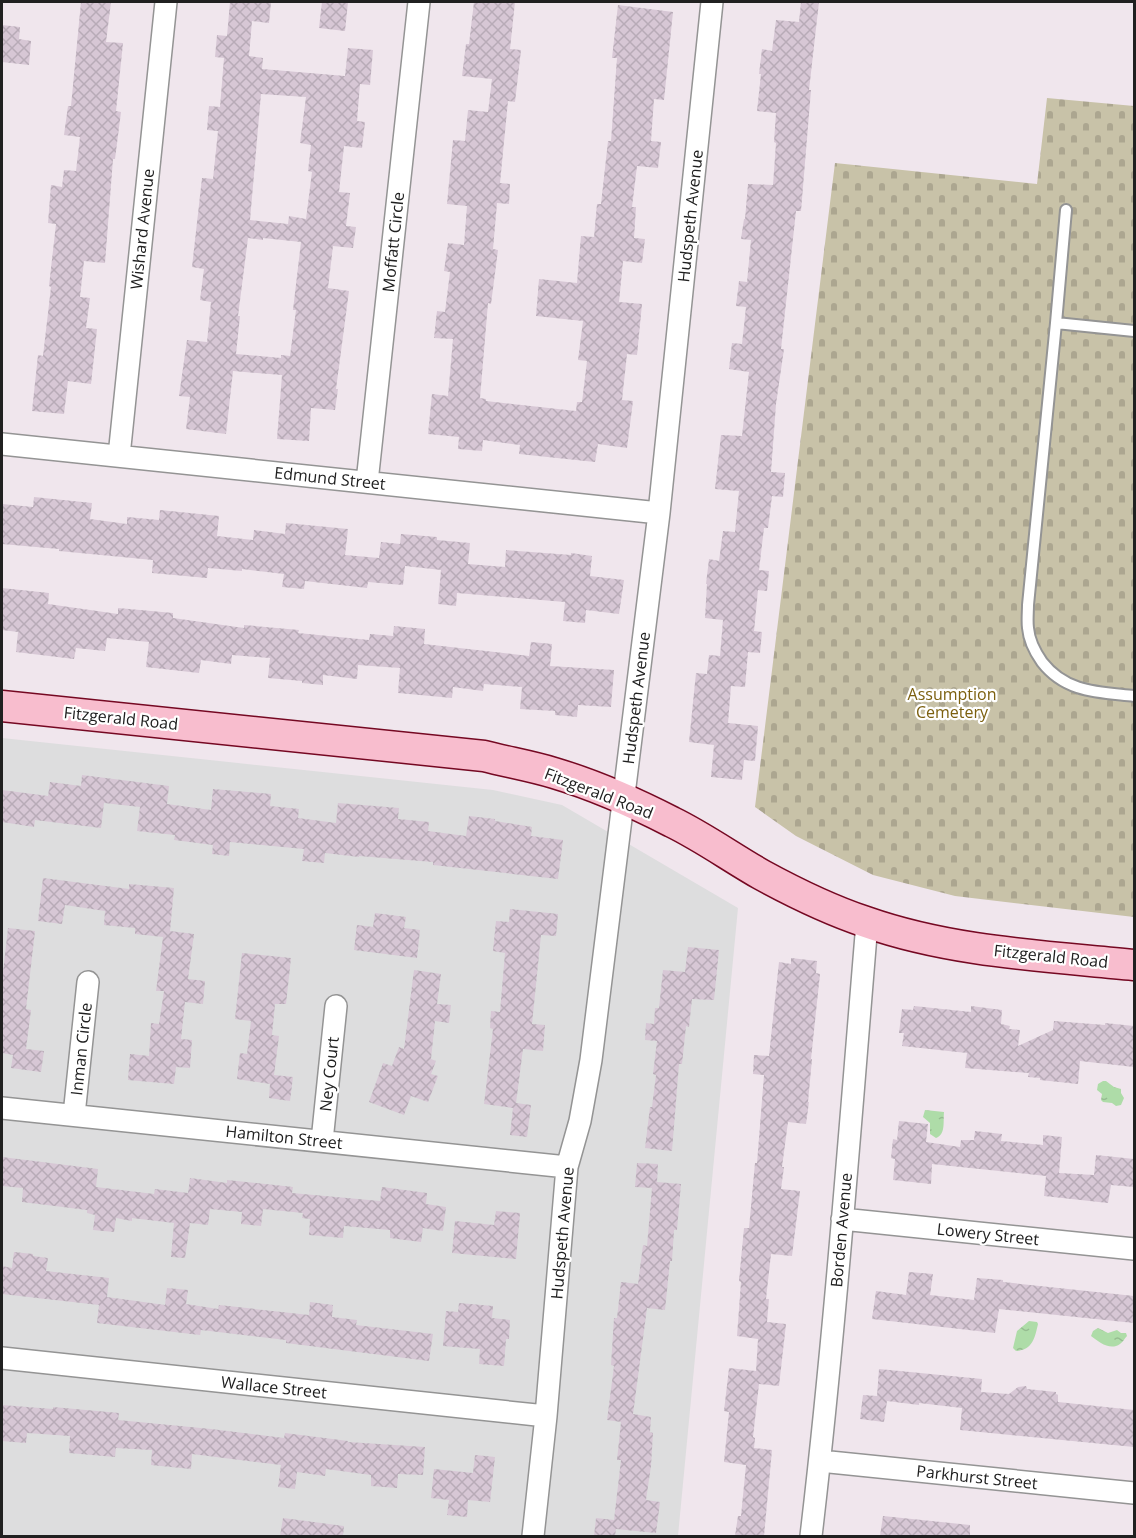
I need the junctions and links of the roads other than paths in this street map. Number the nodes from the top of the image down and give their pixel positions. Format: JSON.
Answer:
{"nodes":[{"id":1,"x":166,"y":2,"type":"edge"},
{"id":2,"x":419,"y":2,"type":"edge"},
{"id":3,"x":712,"y":2,"type":"edge"},
{"id":4,"x":1066,"y":210,"type":"dead end"},
{"id":5,"x":1056,"y":323,"type":"junction"},
{"id":6,"x":1134,"y":331,"type":"edge"},
{"id":7,"x":2,"y":444,"type":"edge"},
{"id":8,"x":119,"y":456,"type":"junction"},
{"id":9,"x":367,"y":482,"type":"junction"},
{"id":10,"x":659,"y":513,"type":"junction"},
{"id":11,"x":1134,"y":696,"type":"edge"},
{"id":12,"x":2,"y":706,"type":"edge"},
{"id":13,"x":623,"y":799,"type":"junction"},
{"id":14,"x":867,"y":923,"type":"junction"},
{"id":15,"x":1134,"y":965,"type":"edge"},
{"id":16,"x":88,"y":982,"type":"dead end"},
{"id":17,"x":336,"y":1006,"type":"dead end"},
{"id":18,"x":2,"y":1108,"type":"edge"},
{"id":19,"x":74,"y":1115,"type":"junction"},
{"id":20,"x":322,"y":1142,"type":"junction"},
{"id":21,"x":567,"y":1167,"type":"junction"},
{"id":22,"x":842,"y":1219,"type":"junction"},
{"id":23,"x":1134,"y":1248,"type":"edge"},
{"id":24,"x":2,"y":1358,"type":"edge"},
{"id":25,"x":546,"y":1416,"type":"junction"},
{"id":26,"x":820,"y":1461,"type":"junction"},
{"id":27,"x":1134,"y":1493,"type":"edge"},
{"id":28,"x":533,"y":1536,"type":"edge"},
{"id":29,"x":811,"y":1536,"type":"edge"}],
"edges":[{"from":1,"to":8,"type":"street","name":"Wishard Avenue"},
{"from":2,"to":9,"type":"street","name":"Moffatt Circle"},
{"from":3,"to":10,"type":"street","name":"Hudspeth Avenue"},
{"from":4,"to":5,"type":"lane"},
{"from":5,"to":6,"type":"lane"},
{"from":5,"to":11,"type":"lane"},
{"from":7,"to":8,"type":"street","name":"Edmund Street"},
{"from":8,"to":9,"type":"street","name":"Edmund Street"},
{"from":9,"to":10,"type":"street","name":"Edmund Street"},
{"from":10,"to":13,"type":"street","name":"Hudspeth Avenue"},
{"from":12,"to":13,"type":"main road","name":"Fitzgerald Road"},
{"from":13,"to":14,"type":"main road","name":"Fitzgerald Road"},
{"from":13,"to":21,"type":"street","name":"Hudspeth Avenue"},
{"from":14,"to":15,"type":"main road","name":"Fitzgerald Road"},
{"from":14,"to":22,"type":"street","name":"Borden Avenue"},
{"from":16,"to":19,"type":"street","name":"Inman Circle"},
{"from":17,"to":20,"type":"street","name":"Ney Court"},
{"from":18,"to":19,"type":"street","name":"Hamilton Street"},
{"from":19,"to":20,"type":"street","name":"Hamilton Street"},
{"from":20,"to":21,"type":"street","name":"Hamilton Street"},
{"from":21,"to":25,"type":"street","name":"Hudspeth Avenue"},
{"from":22,"to":23,"type":"street","name":"Lowery Street"},
{"from":22,"to":26,"type":"street","name":"Borden Avenue"},
{"from":24,"to":25,"type":"street","name":"Wallace Street"},
{"from":25,"to":28,"type":"street","name":"Hudspeth Avenue"},
{"from":26,"to":27,"type":"street","name":"Parkhurst Street"},
{"from":26,"to":29,"type":"street","name":"Borden Avenue"}]}
